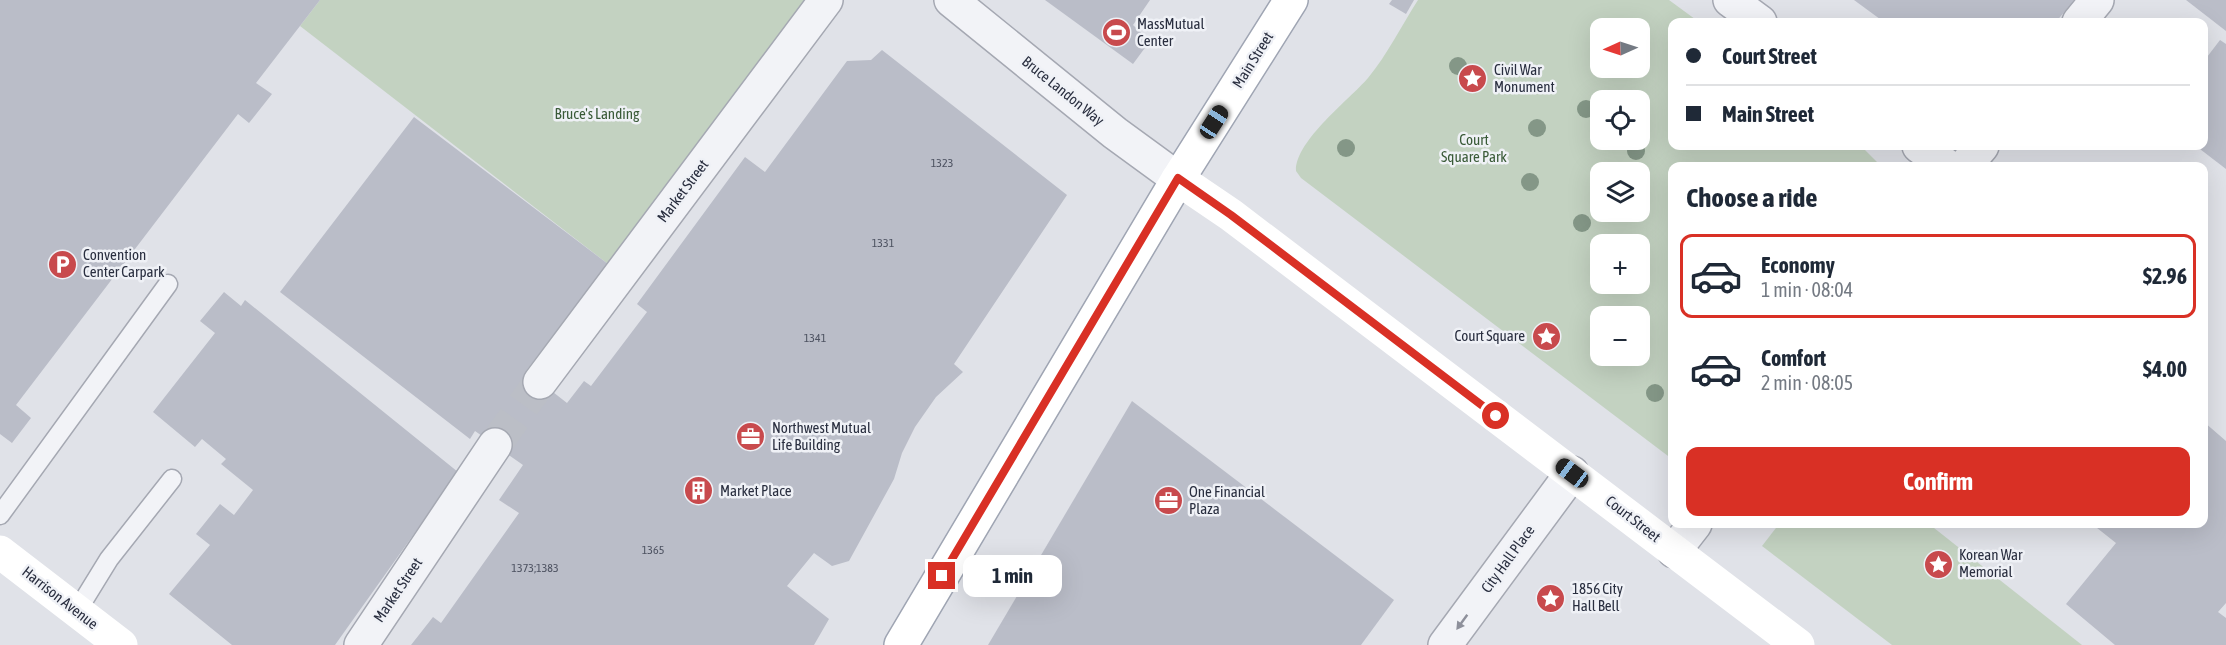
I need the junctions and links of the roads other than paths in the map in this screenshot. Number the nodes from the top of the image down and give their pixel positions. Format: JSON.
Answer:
{"nodes":[{"id":1,"x":826,"y":0,"type":"edge"},
{"id":2,"x":951,"y":0,"type":"edge"},
{"id":3,"x":1291,"y":0,"type":"edge"},
{"id":4,"x":1730,"y":0,"type":"edge"},
{"id":5,"x":2097,"y":0,"type":"edge"},
{"id":6,"x":1755,"y":18,"type":"edge"},
{"id":7,"x":2082,"y":18,"type":"edge"},
{"id":8,"x":1925,"y":150,"type":"edge"},
{"id":9,"x":1979,"y":150,"type":"edge"},
{"id":10,"x":1941,"y":162,"type":"edge"},
{"id":11,"x":1968,"y":162,"type":"edge"},
{"id":12,"x":1178,"y":178,"type":"junction"},
{"id":13,"x":168,"y":285,"type":"dead end"},
{"id":14,"x":540,"y":382,"type":"tunnel mouth"},
{"id":15,"x":495,"y":445,"type":"tunnel mouth"},
{"id":16,"x":1572,"y":473,"type":"junction"},
{"id":17,"x":172,"y":479,"type":"dead end"},
{"id":18,"x":0,"y":515,"type":"edge"},
{"id":19,"x":1692,"y":528,"type":"edge"},
{"id":20,"x":1674,"y":551,"type":"junction"},
{"id":21,"x":0,"y":552,"type":"edge"},
{"id":22,"x":77,"y":611,"type":"junction"},
{"id":23,"x":121,"y":645,"type":"edge"},
{"id":24,"x":361,"y":645,"type":"edge"},
{"id":25,"x":901,"y":645,"type":"edge"},
{"id":26,"x":1445,"y":645,"type":"edge"},
{"id":27,"x":1798,"y":645,"type":"edge"}],
"edges":[{"from":1,"to":14,"type":"street","name":"Market Street"},
{"from":2,"to":12,"type":"street","name":"Bruce Landon Way"},
{"from":3,"to":12,"type":"main road","name":"Main Street"},
{"from":4,"to":6,"type":"street"},
{"from":5,"to":7,"type":"street"},
{"from":8,"to":10,"type":"street"},
{"from":9,"to":11,"type":"street"},
{"from":12,"to":16,"type":"main road","name":"Court Street"},
{"from":12,"to":25,"type":"main road","name":"Main Street"},
{"from":13,"to":18,"type":"lane"},
{"from":15,"to":24,"type":"street","name":"Market Street"},
{"from":16,"to":20,"type":"main road","name":"Court Street"},
{"from":16,"to":26,"type":"street","name":"City Hall Place","one_way":true},
{"from":17,"to":22,"type":"lane"},
{"from":19,"to":20,"type":"street"},
{"from":20,"to":27,"type":"main road","name":"Court Street"},
{"from":21,"to":22,"type":"main road","name":"Harrison Avenue"},
{"from":22,"to":23,"type":"main road","name":"Harrison Avenue"}]}
